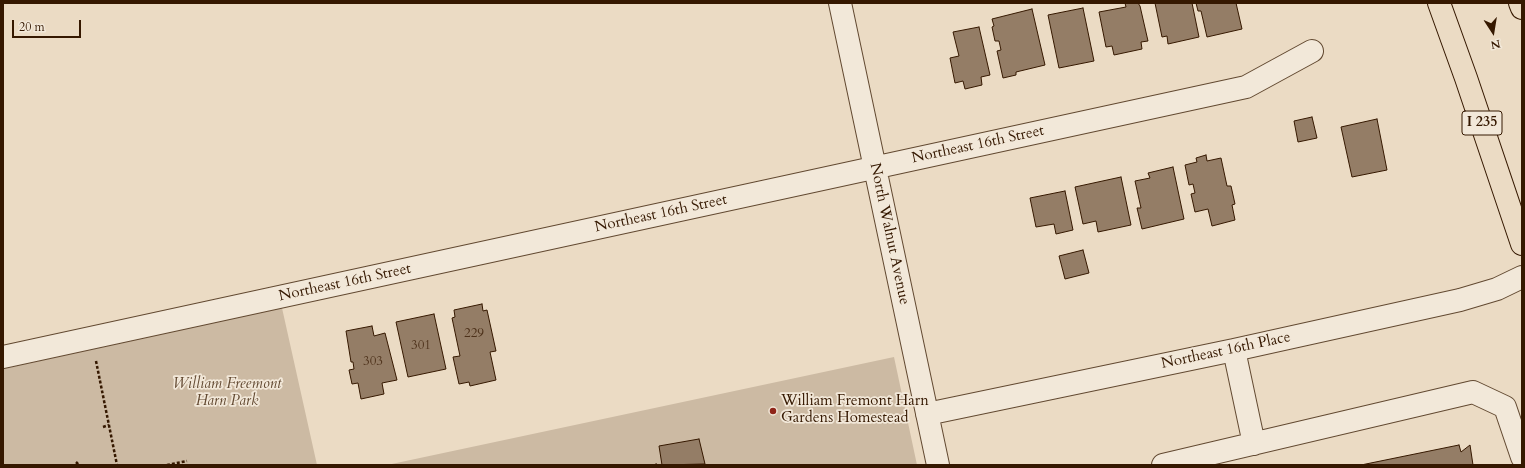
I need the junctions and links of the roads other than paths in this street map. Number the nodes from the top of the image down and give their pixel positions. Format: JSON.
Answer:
{"nodes":[{"id":1,"x":840,"y":3,"type":"edge"},
{"id":2,"x":1439,"y":3,"type":"edge"},
{"id":3,"x":1520,"y":3,"type":"edge"},
{"id":4,"x":1522,"y":8,"type":"edge"},
{"id":5,"x":1312,"y":51,"type":"dead end"},
{"id":6,"x":875,"y":168,"type":"junction"},
{"id":7,"x":1522,"y":244,"type":"edge"},
{"id":8,"x":1522,"y":277,"type":"edge"},
{"id":9,"x":1234,"y":350,"type":"junction"},
{"id":10,"x":3,"y":357,"type":"edge"},
{"id":11,"x":927,"y":414,"type":"junction"},
{"id":12,"x":1254,"y":444,"type":"junction"},
{"id":13,"x":1522,"y":457,"type":"edge"},
{"id":14,"x":938,"y":465,"type":"edge"},
{"id":15,"x":1163,"y":465,"type":"edge"}],
"edges":[{"from":1,"to":6,"type":"street","name":"North Walnut Avenue"},
{"from":2,"to":7,"type":"highway","number":"I 235"},
{"from":3,"to":4,"type":"highway"},
{"from":5,"to":6,"type":"street","name":"Northeast 16th Street"},
{"from":6,"to":10,"type":"street","name":"Northeast 16th Street"},
{"from":6,"to":11,"type":"street","name":"North Walnut Avenue"},
{"from":8,"to":9,"type":"street","name":"Northeast 16th Place"},
{"from":9,"to":11,"type":"street","name":"Northeast 16th Place"},
{"from":9,"to":12,"type":"street"},
{"from":11,"to":14,"type":"street","name":"North Walnut Avenue"},
{"from":12,"to":13,"type":"street"},
{"from":12,"to":15,"type":"street"}]}
